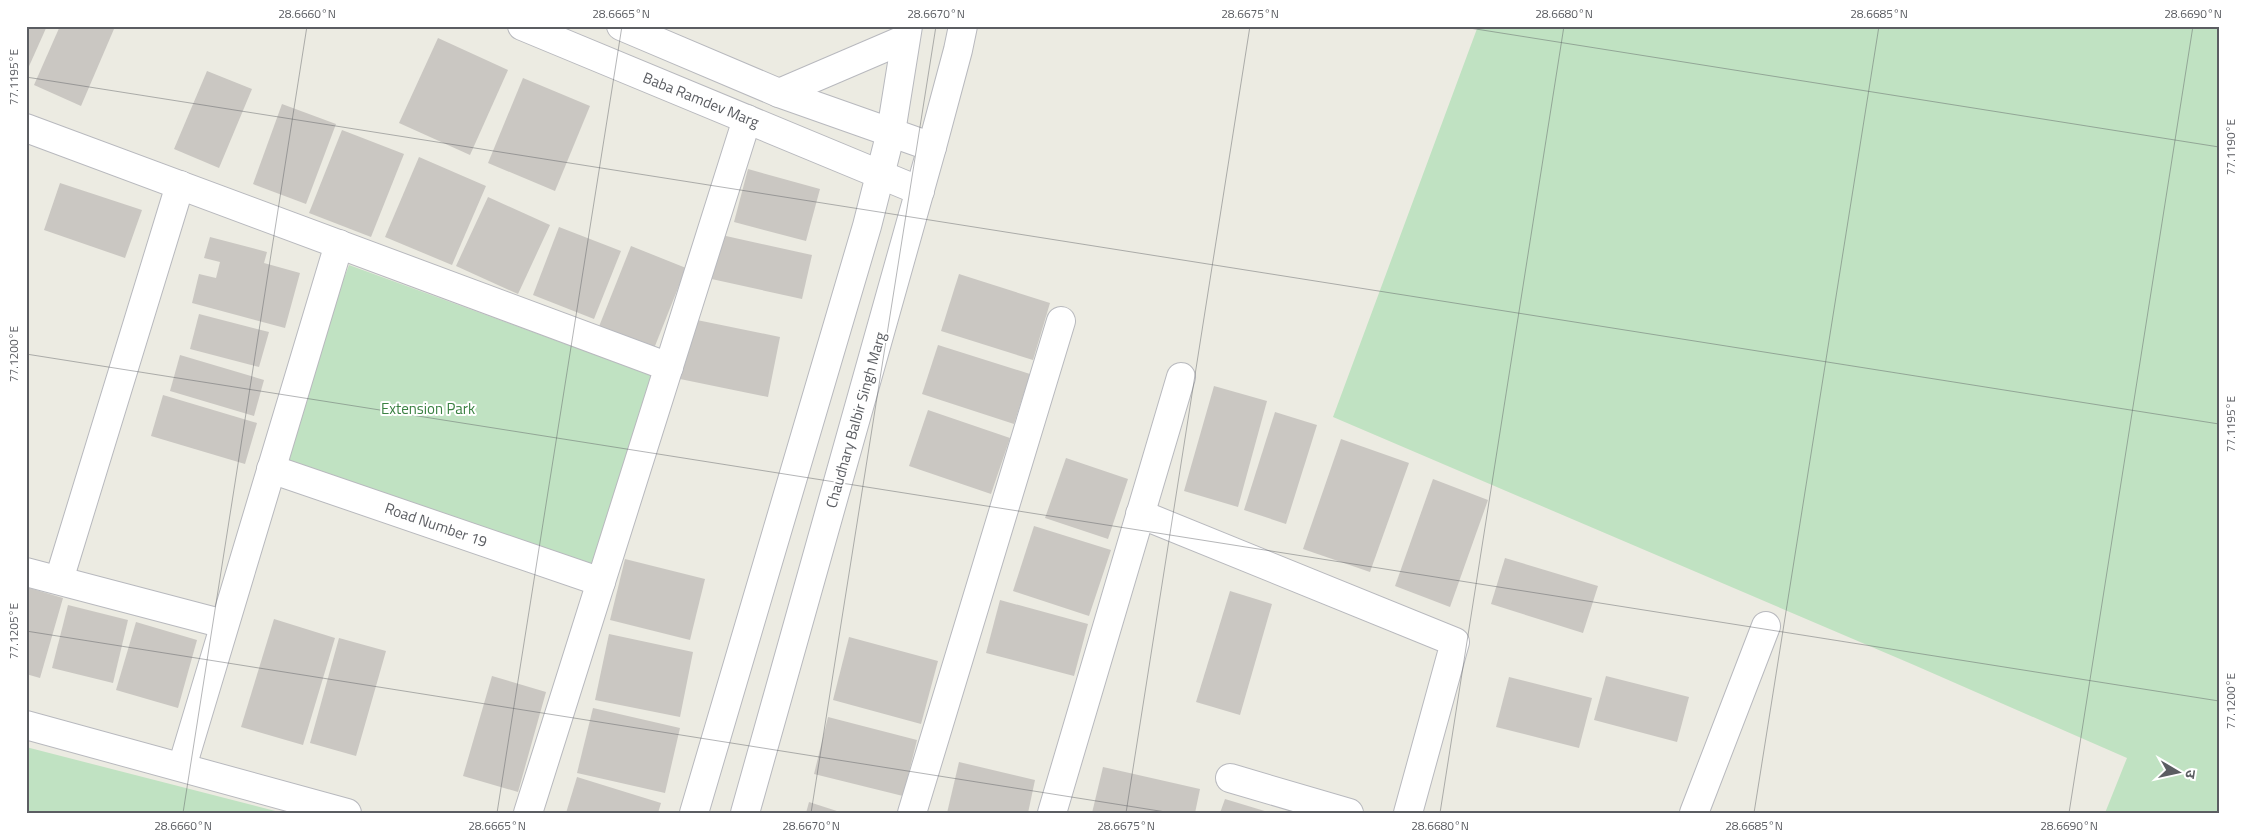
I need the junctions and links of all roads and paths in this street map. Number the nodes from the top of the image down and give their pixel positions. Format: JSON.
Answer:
{"nodes":[{"id":1,"x":522,"y":26,"type":"edge"},
{"id":2,"x":621,"y":26,"type":"edge"},
{"id":3,"x":963,"y":26,"type":"edge"},
{"id":4,"x":907,"y":33,"type":"edge"},
{"id":5,"x":779,"y":93,"type":"junction"},
{"id":6,"x":747,"y":119,"type":"junction"},
{"id":7,"x":26,"y":128,"type":"edge"},
{"id":8,"x":891,"y":132,"type":"junction"},
{"id":9,"x":932,"y":147,"type":"junction"},
{"id":10,"x":880,"y":174,"type":"junction"},
{"id":11,"x":180,"y":185,"type":"junction"},
{"id":12,"x":920,"y":191,"type":"junction"},
{"id":13,"x":339,"y":244,"type":"junction"},
{"id":14,"x":1062,"y":321,"type":"dead end"},
{"id":15,"x":669,"y":367,"type":"junction"},
{"id":16,"x":1181,"y":377,"type":"dead end"},
{"id":17,"x":271,"y":469,"type":"junction"},
{"id":18,"x":1140,"y":514,"type":"junction"},
{"id":19,"x":26,"y":572,"type":"edge"},
{"id":20,"x":59,"y":580,"type":"junction"},
{"id":21,"x":601,"y":582,"type":"junction"},
{"id":22,"x":224,"y":624,"type":"junction"},
{"id":23,"x":1766,"y":626,"type":"dead end"},
{"id":24,"x":26,"y":725,"type":"edge"},
{"id":25,"x":182,"y":767,"type":"junction"},
{"id":26,"x":1230,"y":778,"type":"dead end"},
{"id":27,"x":347,"y":813,"type":"edge"},
{"id":28,"x":528,"y":813,"type":"edge"},
{"id":29,"x":694,"y":813,"type":"edge"},
{"id":30,"x":745,"y":813,"type":"edge"},
{"id":31,"x":912,"y":813,"type":"edge"},
{"id":32,"x":1052,"y":813,"type":"edge"},
{"id":33,"x":1349,"y":813,"type":"edge"},
{"id":34,"x":1408,"y":813,"type":"edge"},
{"id":35,"x":1694,"y":813,"type":"edge"}],
"edges":[{"from":1,"to":6,"type":"street","name":"Baba Ramdev Marg"},
{"from":2,"to":5,"type":"street"},
{"from":3,"to":9,"type":"street","name":"Chaudhary Balbir Singh Marg"},
{"from":4,"to":5,"type":"street"},
{"from":4,"to":8,"type":"street"},
{"from":5,"to":8,"type":"street"},
{"from":6,"to":10,"type":"street","name":"Baba Ramdev Marg"},
{"from":6,"to":15,"type":"street"},
{"from":7,"to":11,"type":"street"},
{"from":8,"to":9,"type":"street"},
{"from":8,"to":10,"type":"street"},
{"from":9,"to":12,"type":"street","name":"Chaudhary Balbir Singh Marg"},
{"from":10,"to":12,"type":"street","name":"Baba Ramdev Marg"},
{"from":10,"to":29,"type":"street"},
{"from":11,"to":13,"type":"street"},
{"from":11,"to":20,"type":"street"},
{"from":12,"to":30,"type":"street","name":"Chaudhary Balbir Singh Marg"},
{"from":13,"to":15,"type":"street"},
{"from":13,"to":17,"type":"street"},
{"from":14,"to":31,"type":"street"},
{"from":15,"to":21,"type":"street"},
{"from":16,"to":18,"type":"street"},
{"from":17,"to":21,"type":"street","name":"Road Number 19"},
{"from":17,"to":22,"type":"street"},
{"from":18,"to":32,"type":"street"},
{"from":18,"to":34,"type":"street"},
{"from":19,"to":20,"type":"street"},
{"from":20,"to":22,"type":"street"},
{"from":21,"to":28,"type":"street"},
{"from":22,"to":25,"type":"street"},
{"from":23,"to":35,"type":"street"},
{"from":24,"to":25,"type":"street"},
{"from":25,"to":27,"type":"street"},
{"from":26,"to":33,"type":"street"}]}
